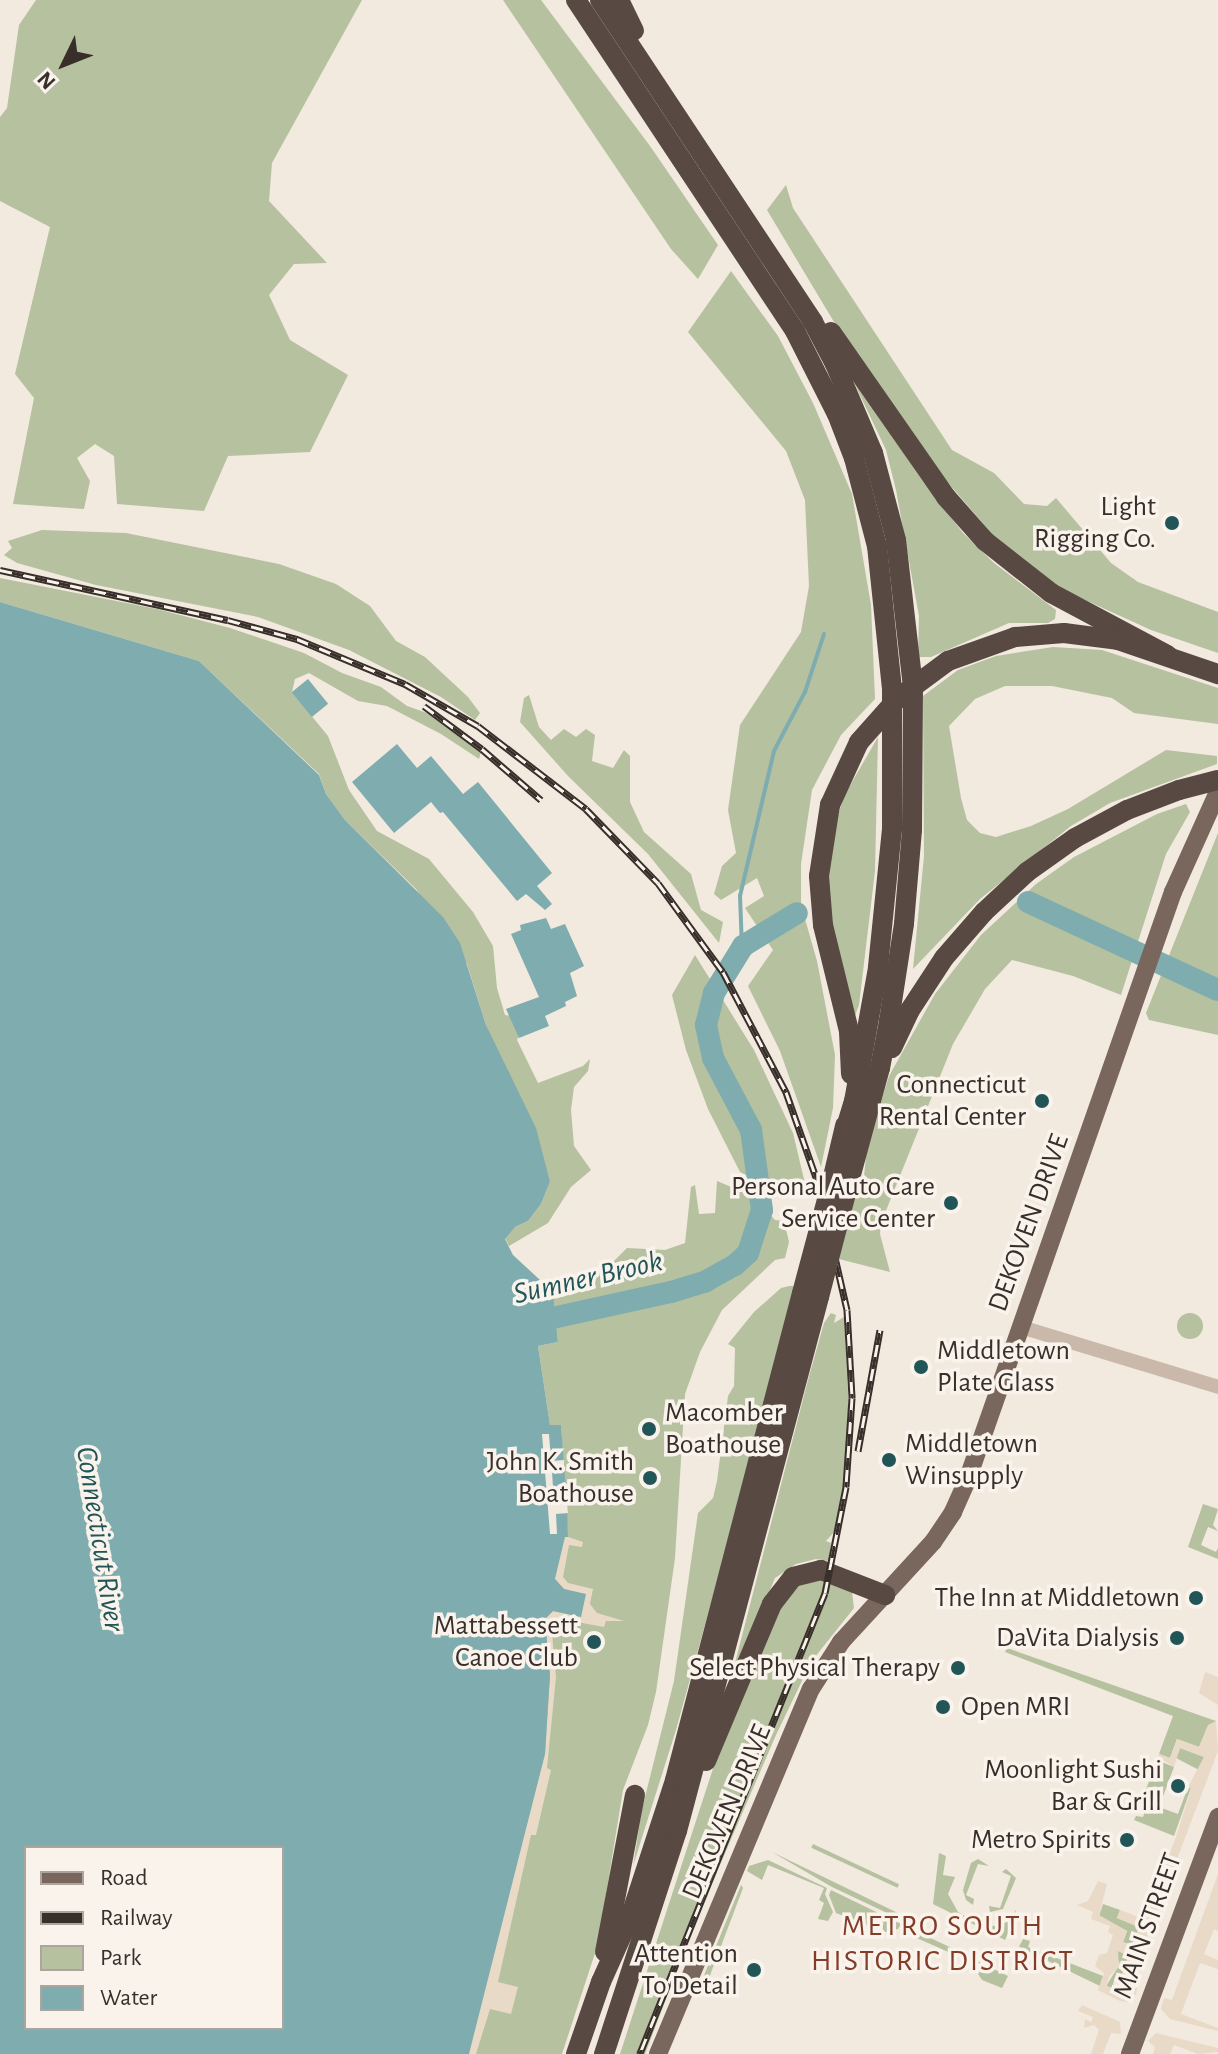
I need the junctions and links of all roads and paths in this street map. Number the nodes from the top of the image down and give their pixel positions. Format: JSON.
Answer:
{"nodes":[{"id":1,"x":573,"y":0,"type":"edge"},
{"id":2,"x":600,"y":0,"type":"edge"},
{"id":3,"x":619,"y":0,"type":"edge"},
{"id":4,"x":682,"y":123,"type":"junction"},
{"id":5,"x":731,"y":196,"type":"junction"},
{"id":6,"x":1167,"y":655,"type":"junction"},
{"id":7,"x":1218,"y":674,"type":"edge"},
{"id":8,"x":1218,"y":780,"type":"edge"},
{"id":9,"x":1218,"y":792,"type":"edge"},
{"id":10,"x":866,"y":1119,"type":"junction"},
{"id":11,"x":843,"y":1137,"type":"junction"},
{"id":12,"x":840,"y":1183,"type":"junction"},
{"id":13,"x":810,"y":1295,"type":"junction"},
{"id":14,"x":1021,"y":1327,"type":"junction"},
{"id":15,"x":1218,"y":1387,"type":"edge"},
{"id":16,"x":885,"y":1595,"type":"junction"},
{"id":17,"x":635,"y":1795,"type":"dead end"},
{"id":18,"x":1218,"y":1817,"type":"edge"},
{"id":19,"x":677,"y":1831,"type":"junction"},
{"id":20,"x":601,"y":1982,"type":"junction"},
{"id":21,"x":576,"y":2054,"type":"edge"},
{"id":22,"x":604,"y":2054,"type":"edge"},
{"id":23,"x":658,"y":2054,"type":"edge"},
{"id":24,"x":1130,"y":2054,"type":"edge"}],
"edges":[{"from":1,"to":11,"type":"highway"},
{"from":2,"to":4,"type":"highway"},
{"from":3,"to":4,"type":"highway"},
{"from":4,"to":5,"type":"highway"},
{"from":5,"to":6,"type":"highway"},
{"from":5,"to":10,"type":"highway"},
{"from":6,"to":7,"type":"highway"},
{"from":6,"to":11,"type":"highway","bridge":true},
{"from":8,"to":10,"type":"highway"},
{"from":9,"to":14,"type":"main road","name":"DEKOVEN DRIVE"},
{"from":10,"to":12,"type":"highway"},
{"from":11,"to":12,"type":"highway"},
{"from":12,"to":13,"type":"highway","bridge":true},
{"from":13,"to":19,"type":"highway"},
{"from":13,"to":20,"type":"highway"},
{"from":14,"to":15,"type":"street"},
{"from":14,"to":16,"type":"main road","name":"DEKOVEN DRIVE"},
{"from":16,"to":19,"type":"highway"},
{"from":16,"to":23,"type":"main road","name":"DEKOVEN DRIVE"},
{"from":17,"to":20,"type":"highway"},
{"from":18,"to":24,"type":"main road","name":"MAIN STREET"},
{"from":19,"to":22,"type":"highway"},
{"from":20,"to":21,"type":"highway"}]}
